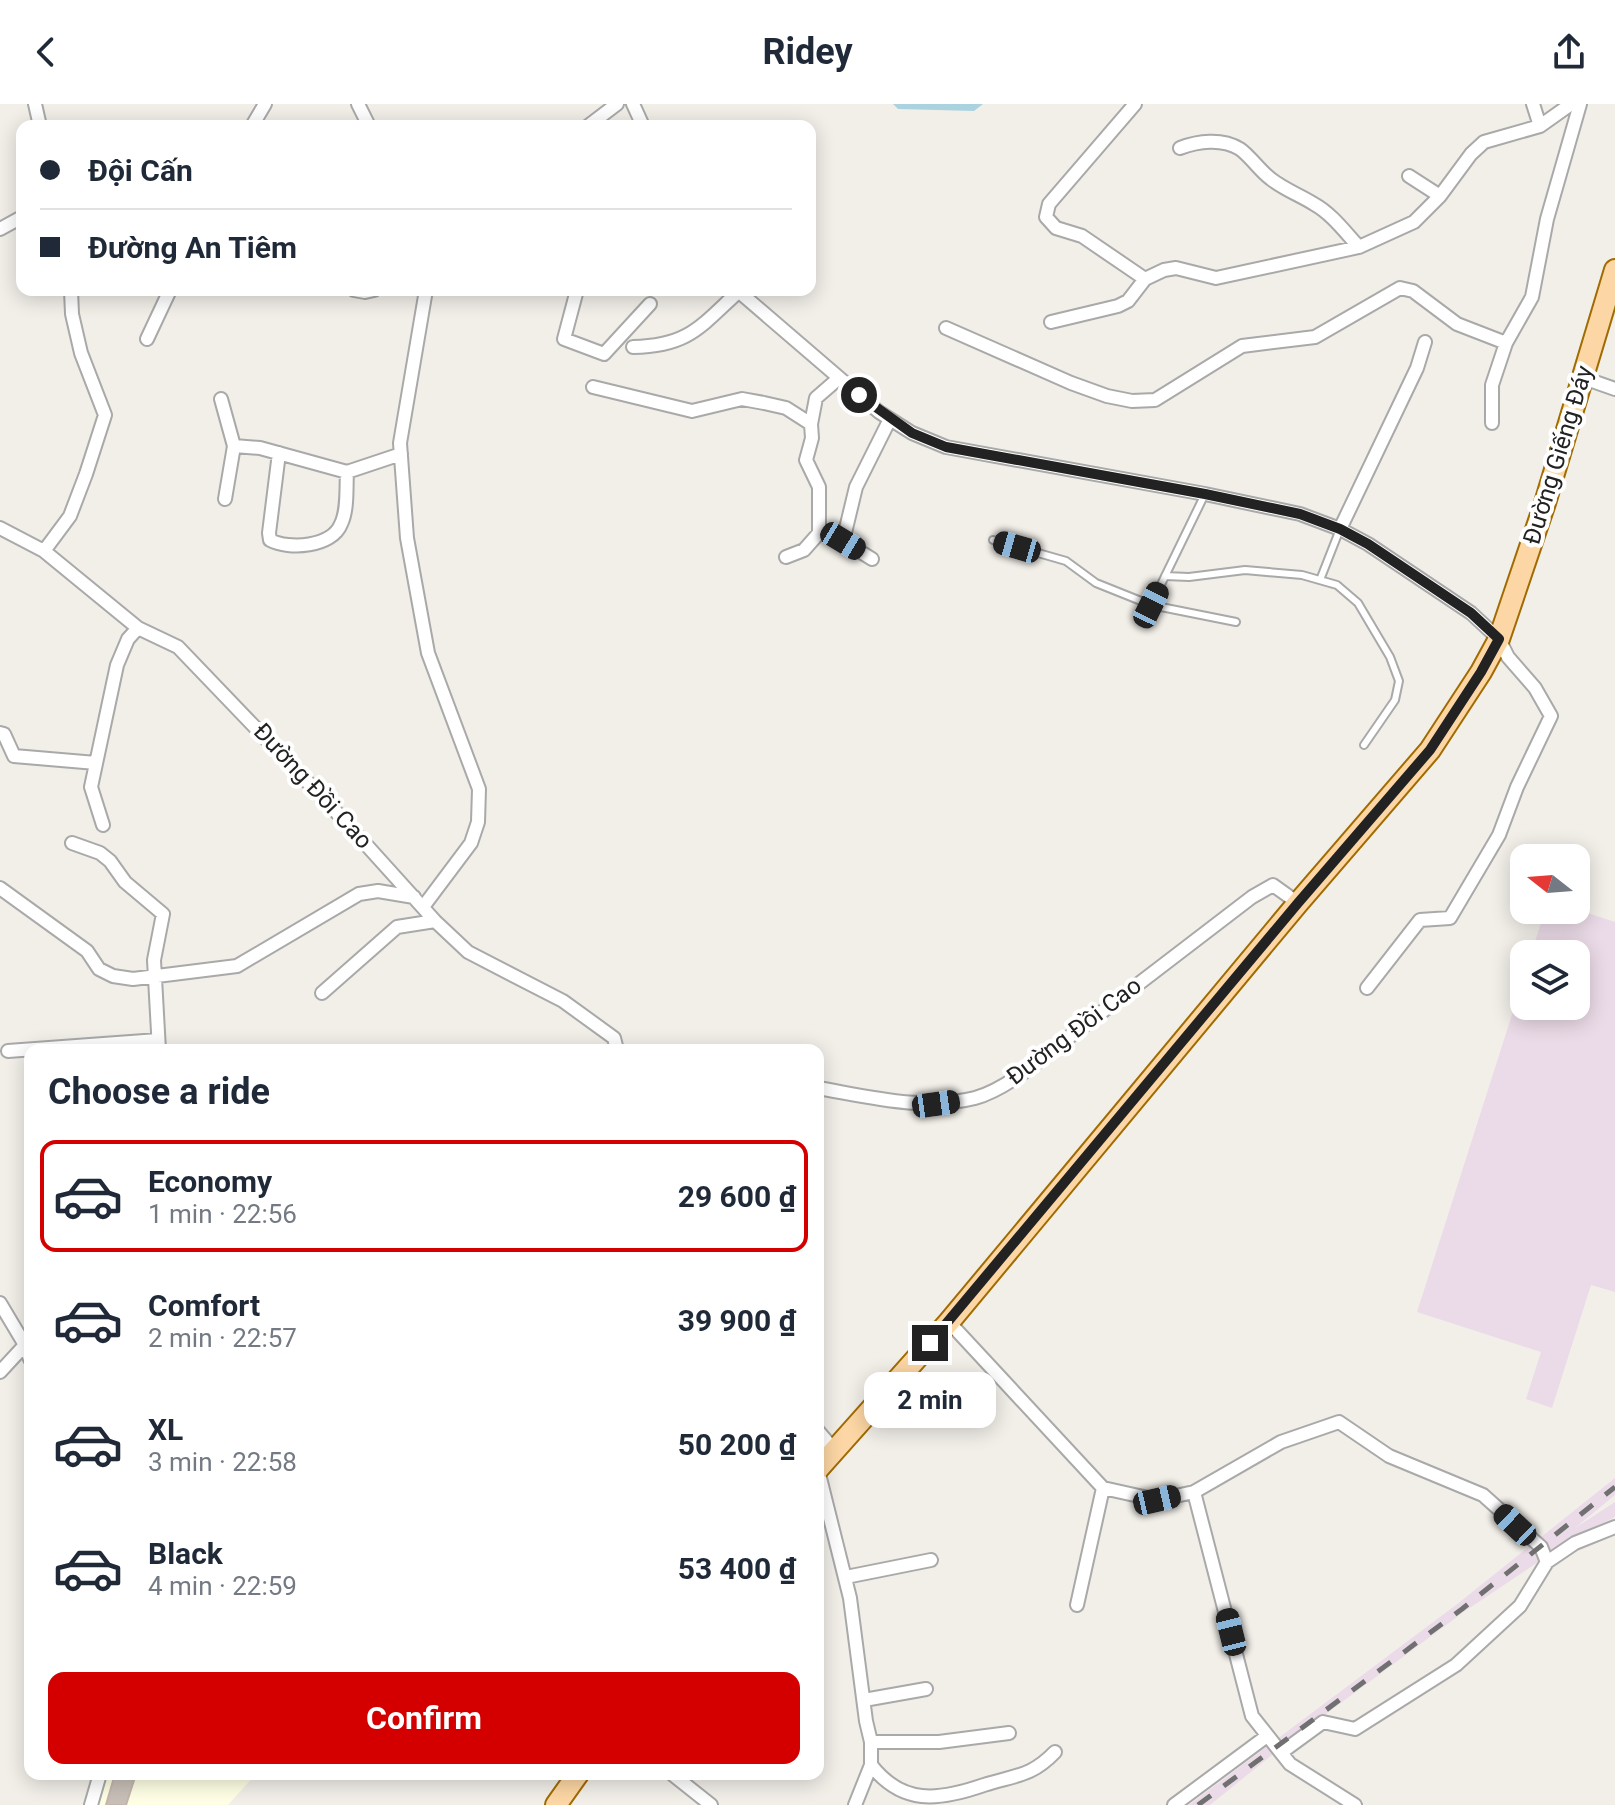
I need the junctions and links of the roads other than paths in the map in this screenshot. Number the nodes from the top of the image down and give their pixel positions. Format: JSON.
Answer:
{"nodes":[{"id":1,"x":617,"y":104,"type":"edge"},
{"id":2,"x":1135,"y":104,"type":"edge"},
{"id":3,"x":1533,"y":104,"type":"edge"},
{"id":4,"x":1571,"y":104,"type":"edge"},
{"id":5,"x":1580,"y":104,"type":"edge"},
{"id":6,"x":596,"y":120,"type":"edge"},
{"id":7,"x":1540,"y":126,"type":"junction"},
{"id":8,"x":1180,"y":148,"type":"dead end"},
{"id":9,"x":1409,"y":176,"type":"dead end"},
{"id":10,"x":1440,"y":196,"type":"junction"},
{"id":11,"x":1359,"y":247,"type":"junction"},
{"id":12,"x":1615,"y":270,"type":"edge"},
{"id":13,"x":1145,"y":279,"type":"junction"},
{"id":14,"x":71,"y":296,"type":"edge"},
{"id":15,"x":167,"y":296,"type":"edge"},
{"id":16,"x":425,"y":296,"type":"edge"},
{"id":17,"x":575,"y":296,"type":"edge"},
{"id":18,"x":733,"y":296,"type":"edge"},
{"id":19,"x":744,"y":296,"type":"edge"},
{"id":20,"x":650,"y":304,"type":"dead end"},
{"id":21,"x":1051,"y":322,"type":"dead end"},
{"id":22,"x":946,"y":328,"type":"dead end"},
{"id":23,"x":147,"y":339,"type":"dead end"},
{"id":24,"x":1425,"y":342,"type":"dead end"},
{"id":25,"x":1506,"y":343,"type":"junction"},
{"id":26,"x":633,"y":347,"type":"dead end"},
{"id":27,"x":1581,"y":377,"type":"junction"},
{"id":28,"x":839,"y":378,"type":"junction"},
{"id":29,"x":593,"y":387,"type":"dead end"},
{"id":30,"x":1615,"y":389,"type":"edge"},
{"id":31,"x":221,"y":399,"type":"dead end"},
{"id":32,"x":890,"y":419,"type":"junction"},
{"id":33,"x":1492,"y":423,"type":"dead end"},
{"id":34,"x":811,"y":424,"type":"junction"},
{"id":35,"x":234,"y":446,"type":"junction"},
{"id":36,"x":279,"y":453,"type":"junction"},
{"id":37,"x":401,"y":454,"type":"junction"},
{"id":38,"x":347,"y":472,"type":"junction"},
{"id":39,"x":1205,"y":494,"type":"junction"},
{"id":40,"x":225,"y":499,"type":"dead end"},
{"id":41,"x":0,"y":528,"type":"edge"},
{"id":42,"x":1340,"y":529,"type":"junction"},
{"id":43,"x":993,"y":540,"type":"dead end"},
{"id":44,"x":44,"y":551,"type":"junction"},
{"id":45,"x":786,"y":557,"type":"dead end"},
{"id":46,"x":872,"y":559,"type":"dead end"},
{"id":47,"x":1165,"y":576,"type":"junction"},
{"id":48,"x":1320,"y":580,"type":"junction"},
{"id":49,"x":1151,"y":605,"type":"junction"},
{"id":50,"x":1236,"y":622,"type":"dead end"},
{"id":51,"x":138,"y":628,"type":"junction"},
{"id":52,"x":1499,"y":639,"type":"junction"},
{"id":53,"x":0,"y":733,"type":"edge"},
{"id":54,"x":1364,"y":745,"type":"dead end"},
{"id":55,"x":96,"y":763,"type":"junction"},
{"id":56,"x":103,"y":825,"type":"dead end"},
{"id":57,"x":72,"y":843,"type":"dead end"},
{"id":58,"x":0,"y":888,"type":"edge"},
{"id":59,"x":419,"y":902,"type":"junction"},
{"id":60,"x":1298,"y":903,"type":"junction"},
{"id":61,"x":435,"y":921,"type":"junction"},
{"id":62,"x":156,"y":976,"type":"junction"},
{"id":63,"x":1367,"y":988,"type":"dead end"},
{"id":64,"x":322,"y":993,"type":"dead end"},
{"id":65,"x":158,"y":1044,"type":"edge"},
{"id":66,"x":616,"y":1044,"type":"edge"},
{"id":67,"x":24,"y":1050,"type":"edge"},
{"id":68,"x":8,"y":1051,"type":"dead end"},
{"id":69,"x":824,"y":1089,"type":"edge"},
{"id":70,"x":0,"y":1303,"type":"edge"},
{"id":71,"x":949,"y":1322,"type":"junction"},
{"id":72,"x":24,"y":1343,"type":"edge"},
{"id":73,"x":24,"y":1346,"type":"edge"},
{"id":74,"x":0,"y":1372,"type":"edge"},
{"id":75,"x":824,"y":1438,"type":"edge"},
{"id":76,"x":835,"y":1451,"type":"junction"},
{"id":77,"x":824,"y":1463,"type":"edge"},
{"id":78,"x":1103,"y":1488,"type":"junction"},
{"id":79,"x":824,"y":1492,"type":"edge"},
{"id":80,"x":1194,"y":1492,"type":"junction"},
{"id":81,"x":1615,"y":1527,"type":"edge"},
{"id":82,"x":931,"y":1560,"type":"dead end"},
{"id":83,"x":1547,"y":1562,"type":"junction"},
{"id":84,"x":846,"y":1577,"type":"junction"},
{"id":85,"x":1077,"y":1605,"type":"dead end"},
{"id":86,"x":926,"y":1689,"type":"dead end"},
{"id":87,"x":864,"y":1700,"type":"junction"},
{"id":88,"x":1009,"y":1733,"type":"dead end"},
{"id":89,"x":1267,"y":1736,"type":"junction"},
{"id":90,"x":871,"y":1742,"type":"junction"},
{"id":91,"x":1055,"y":1752,"type":"dead end"},
{"id":92,"x":1282,"y":1752,"type":"junction"},
{"id":93,"x":871,"y":1765,"type":"junction"},
{"id":94,"x":98,"y":1780,"type":"edge"},
{"id":95,"x":574,"y":1780,"type":"edge"},
{"id":96,"x":680,"y":1780,"type":"edge"},
{"id":97,"x":936,"y":1803,"type":"edge"},
{"id":98,"x":91,"y":1805,"type":"edge"},
{"id":99,"x":556,"y":1805,"type":"edge"},
{"id":100,"x":711,"y":1805,"type":"edge"},
{"id":101,"x":855,"y":1805,"type":"edge"},
{"id":102,"x":1174,"y":1805,"type":"edge"},
{"id":103,"x":1355,"y":1805,"type":"edge"}],
"edges":[{"from":1,"to":6,"type":"street"},
{"from":2,"to":13,"type":"street"},
{"from":3,"to":7,"type":"street"},
{"from":4,"to":7,"type":"street"},
{"from":5,"to":25,"type":"street"},
{"from":7,"to":10,"type":"street"},
{"from":8,"to":11,"type":"street"},
{"from":9,"to":10,"type":"street"},
{"from":10,"to":11,"type":"street"},
{"from":11,"to":13,"type":"street"},
{"from":12,"to":27,"type":"main road","name":"Đường Giếng Đáy"},
{"from":13,"to":21,"type":"street"},
{"from":14,"to":44,"type":"street"},
{"from":15,"to":23,"type":"street"},
{"from":16,"to":37,"type":"street"},
{"from":17,"to":20,"type":"street"},
{"from":18,"to":26,"type":"street"},
{"from":19,"to":28,"type":"street"},
{"from":22,"to":25,"type":"street"},
{"from":24,"to":42,"type":"street"},
{"from":25,"to":33,"type":"street"},
{"from":27,"to":30,"type":"street"},
{"from":27,"to":52,"type":"main road","name":"Đường Giếng Đáy"},
{"from":28,"to":32,"type":"street"},
{"from":28,"to":34,"type":"street"},
{"from":29,"to":34,"type":"street"},
{"from":31,"to":35,"type":"street"},
{"from":32,"to":39,"type":"street"},
{"from":32,"to":46,"type":"street"},
{"from":34,"to":45,"type":"street"},
{"from":35,"to":36,"type":"street"},
{"from":35,"to":40,"type":"street"},
{"from":36,"to":38,"type":"street"},
{"from":36,"to":38,"type":"street"},
{"from":37,"to":38,"type":"street"},
{"from":37,"to":59,"type":"street"},
{"from":39,"to":42,"type":"street"},
{"from":39,"to":47,"type":"lane"},
{"from":41,"to":44,"type":"street","name":"Đường Đồi Cao"},
{"from":42,"to":48,"type":"lane"},
{"from":42,"to":52,"type":"street"},
{"from":43,"to":49,"type":"lane"},
{"from":44,"to":51,"type":"street","name":"Đường Đồi Cao"},
{"from":47,"to":48,"type":"lane"},
{"from":47,"to":49,"type":"lane"},
{"from":48,"to":54,"type":"lane"},
{"from":49,"to":50,"type":"lane"},
{"from":51,"to":55,"type":"street"},
{"from":51,"to":59,"type":"street","name":"Đường Đồi Cao"},
{"from":52,"to":60,"type":"main road","name":"Đường Giếng Đáy"},
{"from":52,"to":63,"type":"street"},
{"from":53,"to":55,"type":"street"},
{"from":55,"to":56,"type":"street"},
{"from":57,"to":62,"type":"street"},
{"from":58,"to":62,"type":"street"},
{"from":59,"to":61,"type":"street","name":"Đường Đồi Cao"},
{"from":59,"to":62,"type":"street"},
{"from":60,"to":69,"type":"street","name":"Đường Đồi Cao"},
{"from":60,"to":71,"type":"main road","name":"Đường Giếng Đáy"},
{"from":61,"to":64,"type":"street"},
{"from":61,"to":66,"type":"street","name":"Đường Đồi Cao"},
{"from":62,"to":65,"type":"street"},
{"from":67,"to":68,"type":"street"},
{"from":70,"to":72,"type":"street"},
{"from":71,"to":76,"type":"main road","name":"Đường Giếng Đáy"},
{"from":71,"to":78,"type":"street"},
{"from":73,"to":74,"type":"street"},
{"from":75,"to":76,"type":"street"},
{"from":76,"to":77,"type":"main road","name":"Đường Giếng Đáy"},
{"from":78,"to":80,"type":"street"},
{"from":78,"to":85,"type":"street"},
{"from":79,"to":84,"type":"street"},
{"from":80,"to":83,"type":"street"},
{"from":80,"to":89,"type":"street"},
{"from":81,"to":83,"type":"street"},
{"from":82,"to":84,"type":"street"},
{"from":83,"to":92,"type":"street"},
{"from":84,"to":87,"type":"street"},
{"from":86,"to":87,"type":"street"},
{"from":87,"to":90,"type":"street"},
{"from":88,"to":90,"type":"street"},
{"from":89,"to":92,"type":"street"},
{"from":89,"to":102,"type":"street"},
{"from":90,"to":93,"type":"street"},
{"from":91,"to":97,"type":"street"},
{"from":92,"to":103,"type":"street"},
{"from":93,"to":97,"type":"street"},
{"from":93,"to":101,"type":"street"},
{"from":94,"to":98,"type":"street"},
{"from":95,"to":99,"type":"main road"},
{"from":96,"to":100,"type":"street"}]}
